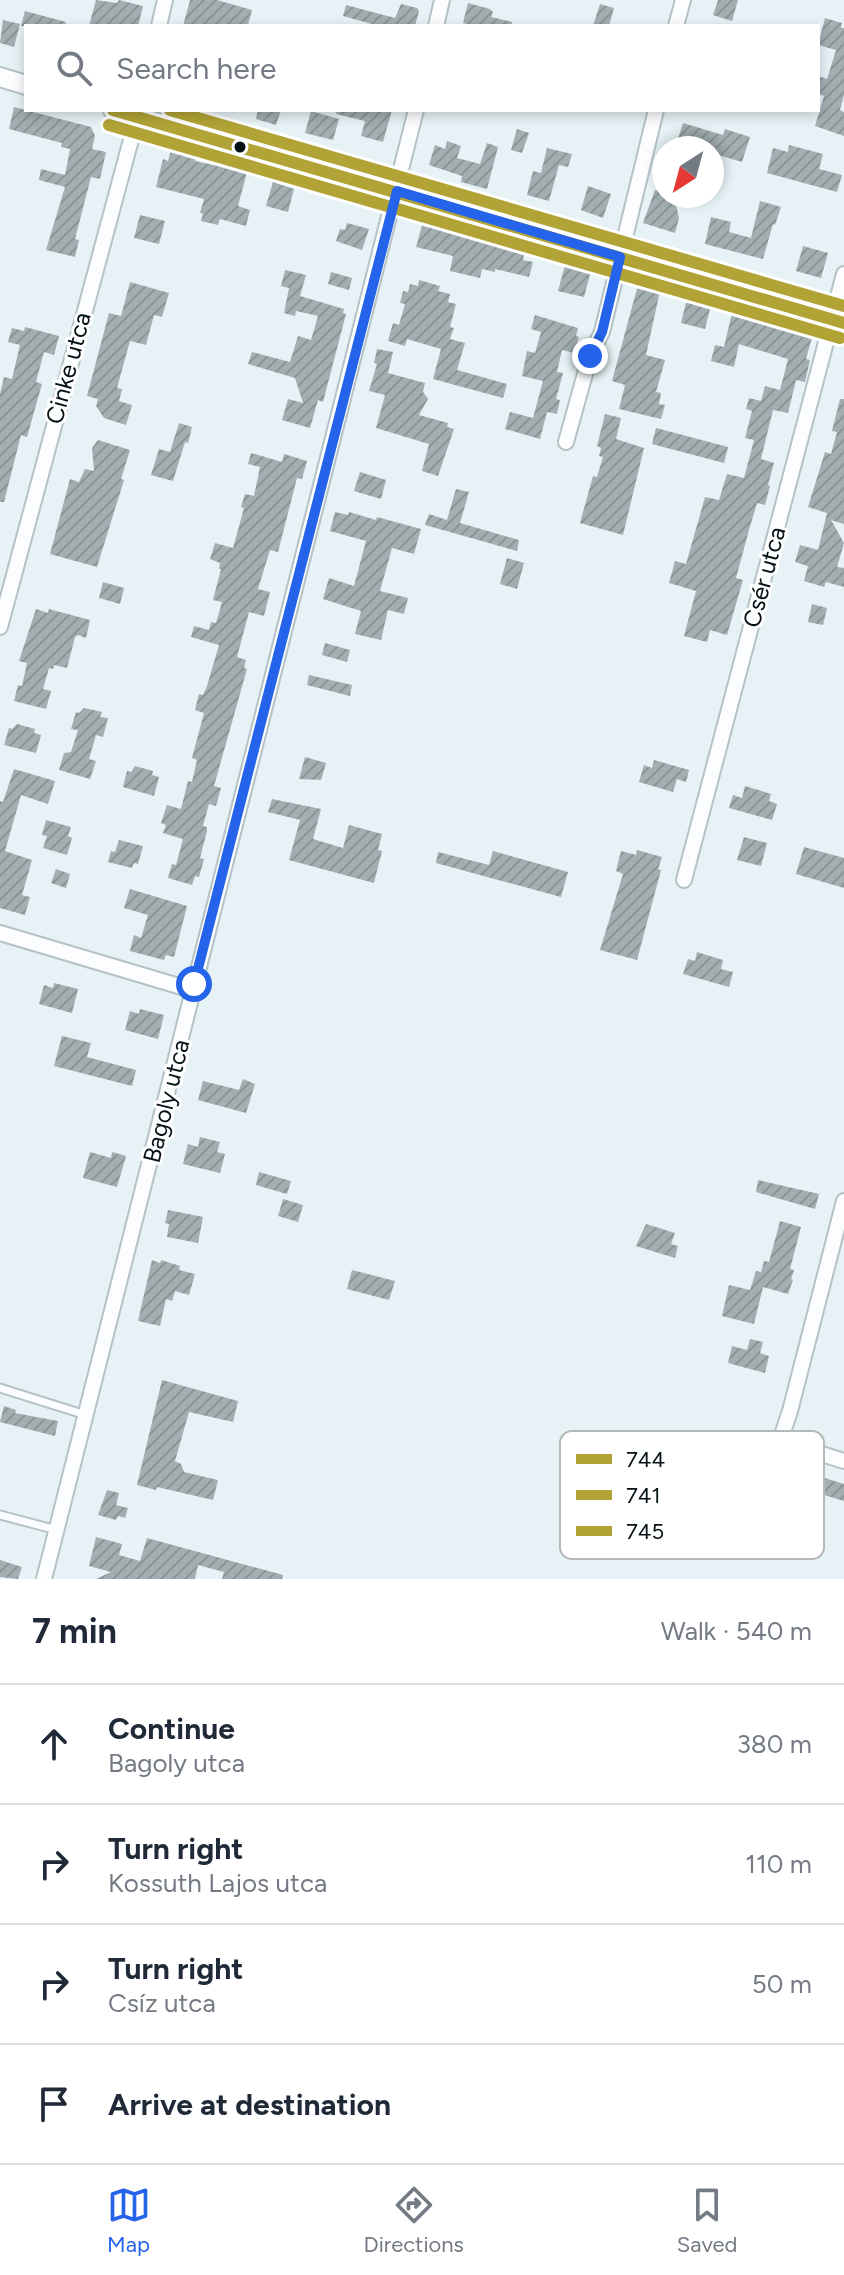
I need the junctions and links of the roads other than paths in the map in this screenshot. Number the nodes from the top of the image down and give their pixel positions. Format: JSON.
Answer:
{"nodes":[{"id":1,"x":165,"y":0,"type":"edge"},
{"id":2,"x":442,"y":0,"type":"edge"},
{"id":3,"x":683,"y":0,"type":"edge"},
{"id":4,"x":159,"y":24,"type":"edge"},
{"id":5,"x":436,"y":24,"type":"edge"},
{"id":6,"x":677,"y":24,"type":"edge"},
{"id":7,"x":0,"y":77,"type":"edge"},
{"id":8,"x":24,"y":84,"type":"edge"},
{"id":9,"x":416,"y":112,"type":"edge"},
{"id":10,"x":656,"y":112,"type":"edge"},
{"id":11,"x":138,"y":114,"type":"edge"},
{"id":12,"x":397,"y":191,"type":"junction"},
{"id":13,"x":620,"y":257,"type":"junction"},
{"id":14,"x":844,"y":274,"type":"edge"},
{"id":15,"x":838,"y":321,"type":"edge"},
{"id":16,"x":566,"y":442,"type":"dead end"},
{"id":17,"x":0,"y":627,"type":"edge"},
{"id":18,"x":684,"y":880,"type":"dead end"},
{"id":19,"x":0,"y":933,"type":"edge"},
{"id":20,"x":192,"y":990,"type":"junction"},
{"id":21,"x":844,"y":1201,"type":"edge"},
{"id":22,"x":0,"y":1388,"type":"edge"},
{"id":23,"x":86,"y":1415,"type":"junction"},
{"id":24,"x":783,"y":1431,"type":"edge"},
{"id":25,"x":824,"y":1455,"type":"edge"},
{"id":26,"x":844,"y":1461,"type":"edge"},
{"id":27,"x":0,"y":1515,"type":"edge"},
{"id":28,"x":57,"y":1530,"type":"junction"},
{"id":29,"x":44,"y":1579,"type":"edge"}],
"edges":[{"from":1,"to":4,"type":"street"},
{"from":2,"to":5,"type":"street"},
{"from":3,"to":6,"type":"street"},
{"from":7,"to":8,"type":"street"},
{"from":9,"to":12,"type":"street","name":"Bagoly utca"},
{"from":10,"to":13,"type":"street"},
{"from":11,"to":12,"type":"street"},
{"from":11,"to":17,"type":"street","name":"Cinke utca"},
{"from":12,"to":13,"type":"street"},
{"from":12,"to":20,"type":"street","name":"Bagoly utca"},
{"from":13,"to":15,"type":"street"},
{"from":13,"to":16,"type":"street"},
{"from":14,"to":15,"type":"street","name":"Csér utca"},
{"from":15,"to":18,"type":"street","name":"Csér utca"},
{"from":19,"to":20,"type":"street"},
{"from":20,"to":23,"type":"street","name":"Bagoly utca"},
{"from":21,"to":24,"type":"street"},
{"from":22,"to":23,"type":"lane"},
{"from":23,"to":28,"type":"street","name":"Bagoly utca"},
{"from":25,"to":26,"type":"street"},
{"from":27,"to":28,"type":"lane"},
{"from":28,"to":29,"type":"street","name":"Bagoly utca"}]}
